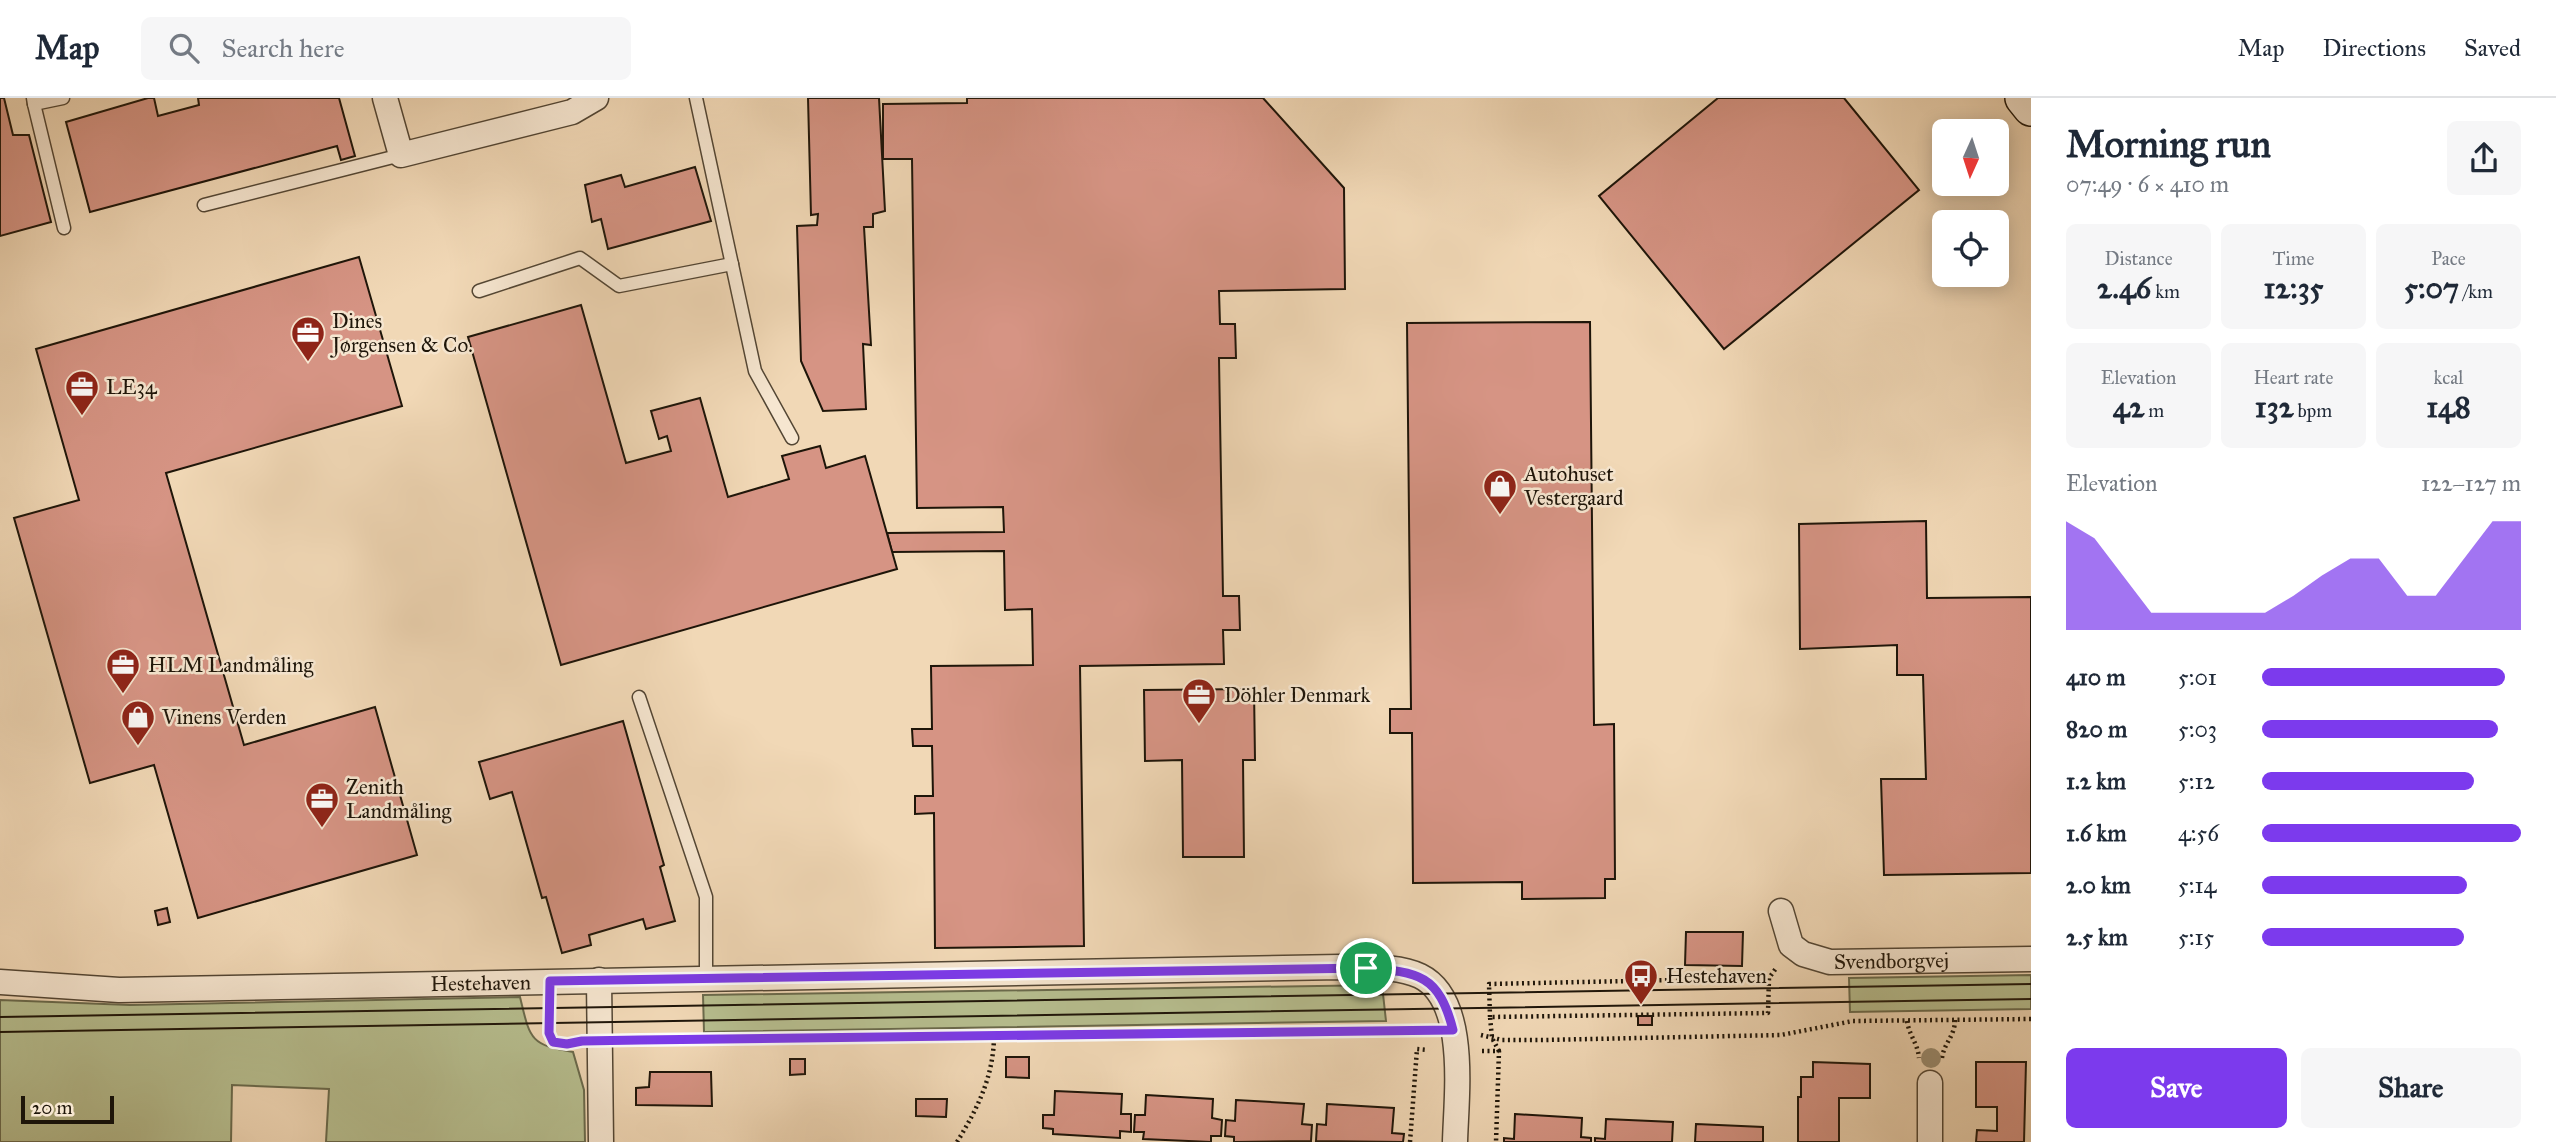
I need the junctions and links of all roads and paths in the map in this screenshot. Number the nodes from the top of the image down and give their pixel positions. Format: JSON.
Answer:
{"nodes":[{"id":1,"x":63,"y":98,"type":"edge"},
{"id":2,"x":386,"y":98,"type":"edge"},
{"id":3,"x":596,"y":98,"type":"edge"},
{"id":4,"x":696,"y":98,"type":"edge"},
{"id":5,"x":34,"y":101,"type":"edge"},
{"id":6,"x":401,"y":155,"type":"junction"},
{"id":7,"x":204,"y":205,"type":"dead end"},
{"id":8,"x":64,"y":228,"type":"dead end"},
{"id":9,"x":732,"y":264,"type":"junction"},
{"id":10,"x":479,"y":291,"type":"dead end"},
{"id":11,"x":792,"y":438,"type":"dead end"},
{"id":12,"x":639,"y":697,"type":"dead end"},
{"id":13,"x":1781,"y":911,"type":"dead end"},
{"id":14,"x":2031,"y":959,"type":"edge"},
{"id":15,"x":706,"y":979,"type":"junction"},
{"id":16,"x":598,"y":980,"type":"junction"},
{"id":17,"x":550,"y":981,"type":"junction"},
{"id":18,"x":0,"y":982,"type":"edge"},
{"id":19,"x":1490,"y":1017,"type":"junction"},
{"id":20,"x":1955,"y":1020,"type":"junction"},
{"id":21,"x":2031,"y":1020,"type":"edge"},
{"id":22,"x":1907,"y":1021,"type":"junction"},
{"id":23,"x":1453,"y":1030,"type":"junction"},
{"id":24,"x":994,"y":1035,"type":"junction"},
{"id":25,"x":1492,"y":1038,"type":"junction"},
{"id":26,"x":600,"y":1041,"type":"junction"},
{"id":27,"x":1499,"y":1051,"type":"dead end"},
{"id":28,"x":1930,"y":1083,"type":"junction"},
{"id":29,"x":601,"y":1142,"type":"edge"},
{"id":30,"x":957,"y":1142,"type":"edge"},
{"id":31,"x":1455,"y":1142,"type":"edge"},
{"id":32,"x":1930,"y":1142,"type":"edge"}],
"edges":[{"from":1,"to":5,"type":"lane"},
{"from":2,"to":6,"type":"street"},
{"from":3,"to":6,"type":"street"},
{"from":4,"to":9,"type":"lane"},
{"from":5,"to":8,"type":"lane"},
{"from":6,"to":7,"type":"lane"},
{"from":9,"to":10,"type":"lane"},
{"from":9,"to":11,"type":"lane"},
{"from":12,"to":15,"type":"lane"},
{"from":13,"to":14,"type":"street","name":"Svendborgvej"},
{"from":15,"to":16,"type":"street","name":"Hestehaven"},
{"from":15,"to":23,"type":"street","name":"Hestehaven"},
{"from":16,"to":17,"type":"street","name":"Hestehaven"},
{"from":16,"to":26,"type":"street"},
{"from":17,"to":18,"type":"street","name":"Hestehaven"},
{"from":17,"to":26,"type":"path"},
{"from":19,"to":19,"type":"path"},
{"from":19,"to":25,"type":"path"},
{"from":20,"to":21,"type":"path"},
{"from":20,"to":22,"type":"path"},
{"from":20,"to":28,"type":"path"},
{"from":22,"to":25,"type":"path"},
{"from":22,"to":28,"type":"path"},
{"from":23,"to":24,"type":"path"},
{"from":23,"to":25,"type":"path"},
{"from":23,"to":31,"type":"street","name":"Hestehaven"},
{"from":24,"to":26,"type":"path"},
{"from":24,"to":30,"type":"path"},
{"from":25,"to":27,"type":"path"},
{"from":26,"to":29,"type":"street"},
{"from":28,"to":32,"type":"street"}]}
